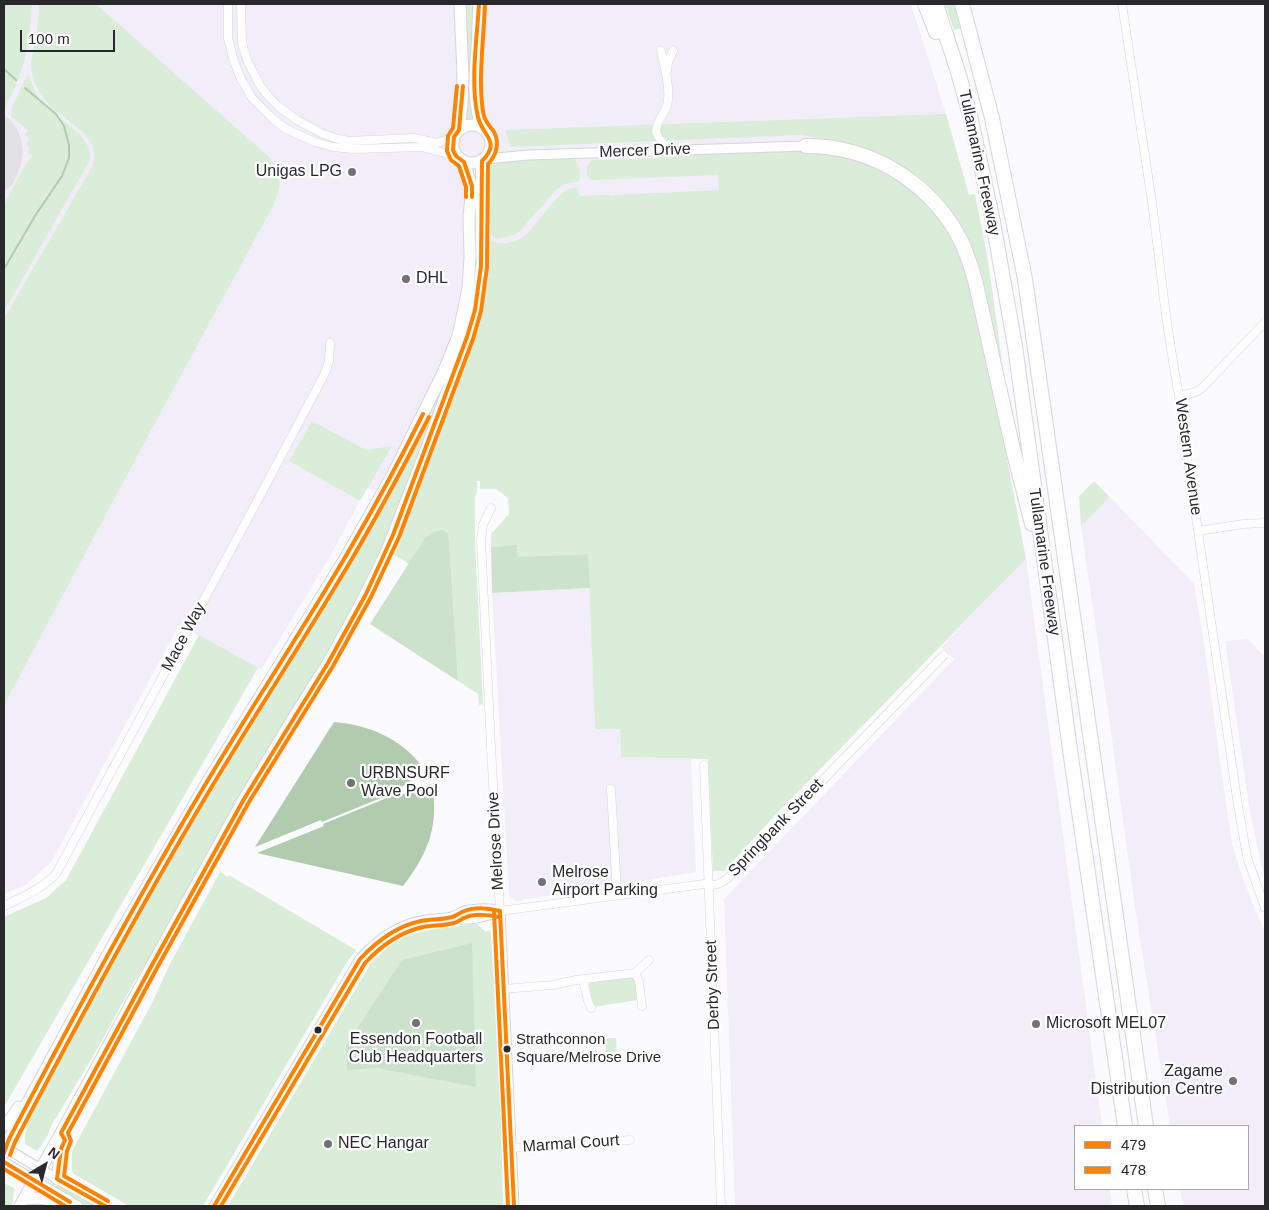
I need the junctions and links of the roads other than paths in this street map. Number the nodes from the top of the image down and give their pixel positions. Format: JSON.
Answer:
{"nodes":[{"id":1,"x":228,"y":4,"type":"edge"},
{"id":2,"x":241,"y":4,"type":"edge"},
{"id":3,"x":460,"y":4,"type":"edge"},
{"id":4,"x":479,"y":4,"type":"edge"},
{"id":5,"x":925,"y":4,"type":"edge"},
{"id":6,"x":936,"y":4,"type":"edge"},
{"id":7,"x":962,"y":4,"type":"edge"},
{"id":8,"x":969,"y":4,"type":"edge"},
{"id":9,"x":1122,"y":4,"type":"edge"},
{"id":10,"x":974,"y":46,"type":"junction"},
{"id":11,"x":661,"y":51,"type":"dead end"},
{"id":12,"x":674,"y":51,"type":"dead end"},
{"id":13,"x":666,"y":78,"type":"junction"},
{"id":14,"x":482,"y":128,"type":"junction"},
{"id":15,"x":456,"y":134,"type":"junction"},
{"id":16,"x":806,"y":146,"type":"joint"},
{"id":17,"x":670,"y":150,"type":"junction"},
{"id":18,"x":460,"y":159,"type":"junction"},
{"id":19,"x":484,"y":160,"type":"junction"},
{"id":20,"x":993,"y":222,"type":"junction"},
{"id":21,"x":1265,"y":322,"type":"edge"},
{"id":22,"x":330,"y":343,"type":"dead end"},
{"id":23,"x":1179,"y":396,"type":"junction"},
{"id":24,"x":492,"y":508,"type":"dead end"},
{"id":25,"x":1265,"y":523,"type":"edge"},
{"id":26,"x":1198,"y":531,"type":"junction"},
{"id":27,"x":1048,"y":591,"type":"junction"},
{"id":28,"x":944,"y":655,"type":"dead end"},
{"id":29,"x":704,"y":765,"type":"dead end"},
{"id":30,"x":611,"y":789,"type":"dead end"},
{"id":31,"x":708,"y":885,"type":"junction"},
{"id":32,"x":617,"y":894,"type":"junction"},
{"id":33,"x":4,"y":906,"type":"edge"},
{"id":34,"x":1265,"y":908,"type":"edge"},
{"id":35,"x":500,"y":911,"type":"junction"},
{"id":36,"x":649,"y":960,"type":"dead end"},
{"id":37,"x":635,"y":973,"type":"junction"},
{"id":38,"x":583,"y":980,"type":"junction"},
{"id":39,"x":503,"y":989,"type":"junction"},
{"id":40,"x":642,"y":1006,"type":"dead end"},
{"id":41,"x":591,"y":1008,"type":"dead end"},
{"id":42,"x":29,"y":1100,"type":"junction"},
{"id":43,"x":4,"y":1125,"type":"edge"},
{"id":44,"x":1125,"y":1125,"type":"edge"},
{"id":45,"x":1146,"y":1125,"type":"edge"},
{"id":46,"x":61,"y":1133,"type":"junction"},
{"id":47,"x":630,"y":1140,"type":"dead end"},
{"id":48,"x":511,"y":1148,"type":"junction"},
{"id":49,"x":4,"y":1150,"type":"edge"},
{"id":50,"x":4,"y":1162,"type":"edge"},
{"id":51,"x":40,"y":1170,"type":"junction"},
{"id":52,"x":57,"y":1179,"type":"junction"},
{"id":53,"x":34,"y":1180,"type":"junction"},
{"id":54,"x":1134,"y":1190,"type":"edge"},
{"id":55,"x":1155,"y":1190,"type":"edge"},
{"id":56,"x":67,"y":1200,"type":"junction"},
{"id":57,"x":22,"y":1202,"type":"edge"},
{"id":58,"x":78,"y":1206,"type":"edge"},
{"id":59,"x":104,"y":1206,"type":"edge"},
{"id":60,"x":214,"y":1206,"type":"edge"},
{"id":61,"x":514,"y":1206,"type":"edge"},
{"id":62,"x":721,"y":1206,"type":"edge"},
{"id":63,"x":1137,"y":1206,"type":"edge"},
{"id":64,"x":1158,"y":1206,"type":"edge"}],
"edges":[{"from":1,"to":18,"type":"street"},
{"from":2,"to":15,"type":"street"},
{"from":3,"to":15,"type":"main road"},
{"from":4,"to":14,"type":"main road"},
{"from":5,"to":20,"type":"highway"},
{"from":6,"to":20,"type":"highway","name":"Tullamarine Freeway"},
{"from":7,"to":10,"type":"highway","name":"Tullamarine Freeway"},
{"from":8,"to":10,"type":"highway"},
{"from":9,"to":23,"type":"street","name":"Western Avenue"},
{"from":10,"to":45,"type":"highway","name":"Tullamarine Freeway"},
{"from":11,"to":13,"type":"street"},
{"from":12,"to":13,"type":"street"},
{"from":13,"to":17,"type":"street"},
{"from":14,"to":15,"type":"main road"},
{"from":14,"to":19,"type":"main road"},
{"from":15,"to":18,"type":"main road"},
{"from":16,"to":17,"type":"street","name":"Mercer Drive"},
{"from":16,"to":27,"type":"highway"},
{"from":17,"to":19,"type":"street","name":"Mercer Drive"},
{"from":18,"to":19,"type":"main road"},
{"from":18,"to":42,"type":"main road"},
{"from":19,"to":46,"type":"main road"},
{"from":20,"to":27,"type":"highway","name":"Tullamarine Freeway"},
{"from":21,"to":23,"type":"street"},
{"from":22,"to":33,"type":"street","name":"Mace Way"},
{"from":23,"to":26,"type":"street","name":"Western Avenue"},
{"from":24,"to":35,"type":"street","name":"Melrose Drive"},
{"from":25,"to":26,"type":"street"},
{"from":26,"to":34,"type":"street","name":"Western Avenue"},
{"from":27,"to":44,"type":"highway","name":"Tullamarine Freeway"},
{"from":28,"to":31,"type":"street","name":"Springbank Street"},
{"from":29,"to":31,"type":"street","name":"Derby Street"},
{"from":30,"to":32,"type":"street"},
{"from":31,"to":32,"type":"street","name":"Springbank Street"},
{"from":31,"to":62,"type":"street","name":"Derby Street"},
{"from":32,"to":35,"type":"street","name":"Springbank Street"},
{"from":35,"to":39,"type":"street","name":"Melrose Drive"},
{"from":35,"to":60,"type":"street"},
{"from":36,"to":37,"type":"street"},
{"from":37,"to":38,"type":"street"},
{"from":37,"to":40,"type":"street"},
{"from":38,"to":39,"type":"street"},
{"from":38,"to":41,"type":"street"},
{"from":39,"to":48,"type":"street","name":"Melrose Drive"},
{"from":42,"to":43,"type":"main road"},
{"from":42,"to":49,"type":"main road"},
{"from":46,"to":51,"type":"main road"},
{"from":46,"to":52,"type":"main road"},
{"from":47,"to":48,"type":"street","name":"Marmal Court"},
{"from":48,"to":61,"type":"street","name":"Melrose Drive"},
{"from":49,"to":51,"type":"street"},
{"from":50,"to":53,"type":"street"},
{"from":51,"to":52,"type":"street"},
{"from":51,"to":53,"type":"main road"},
{"from":52,"to":59,"type":"street"},
{"from":53,"to":56,"type":"street"},
{"from":53,"to":57,"type":"main road"},
{"from":54,"to":63,"type":"highway"},
{"from":55,"to":64,"type":"highway"},
{"from":56,"to":57,"type":"main road"},
{"from":56,"to":58,"type":"street"}]}
